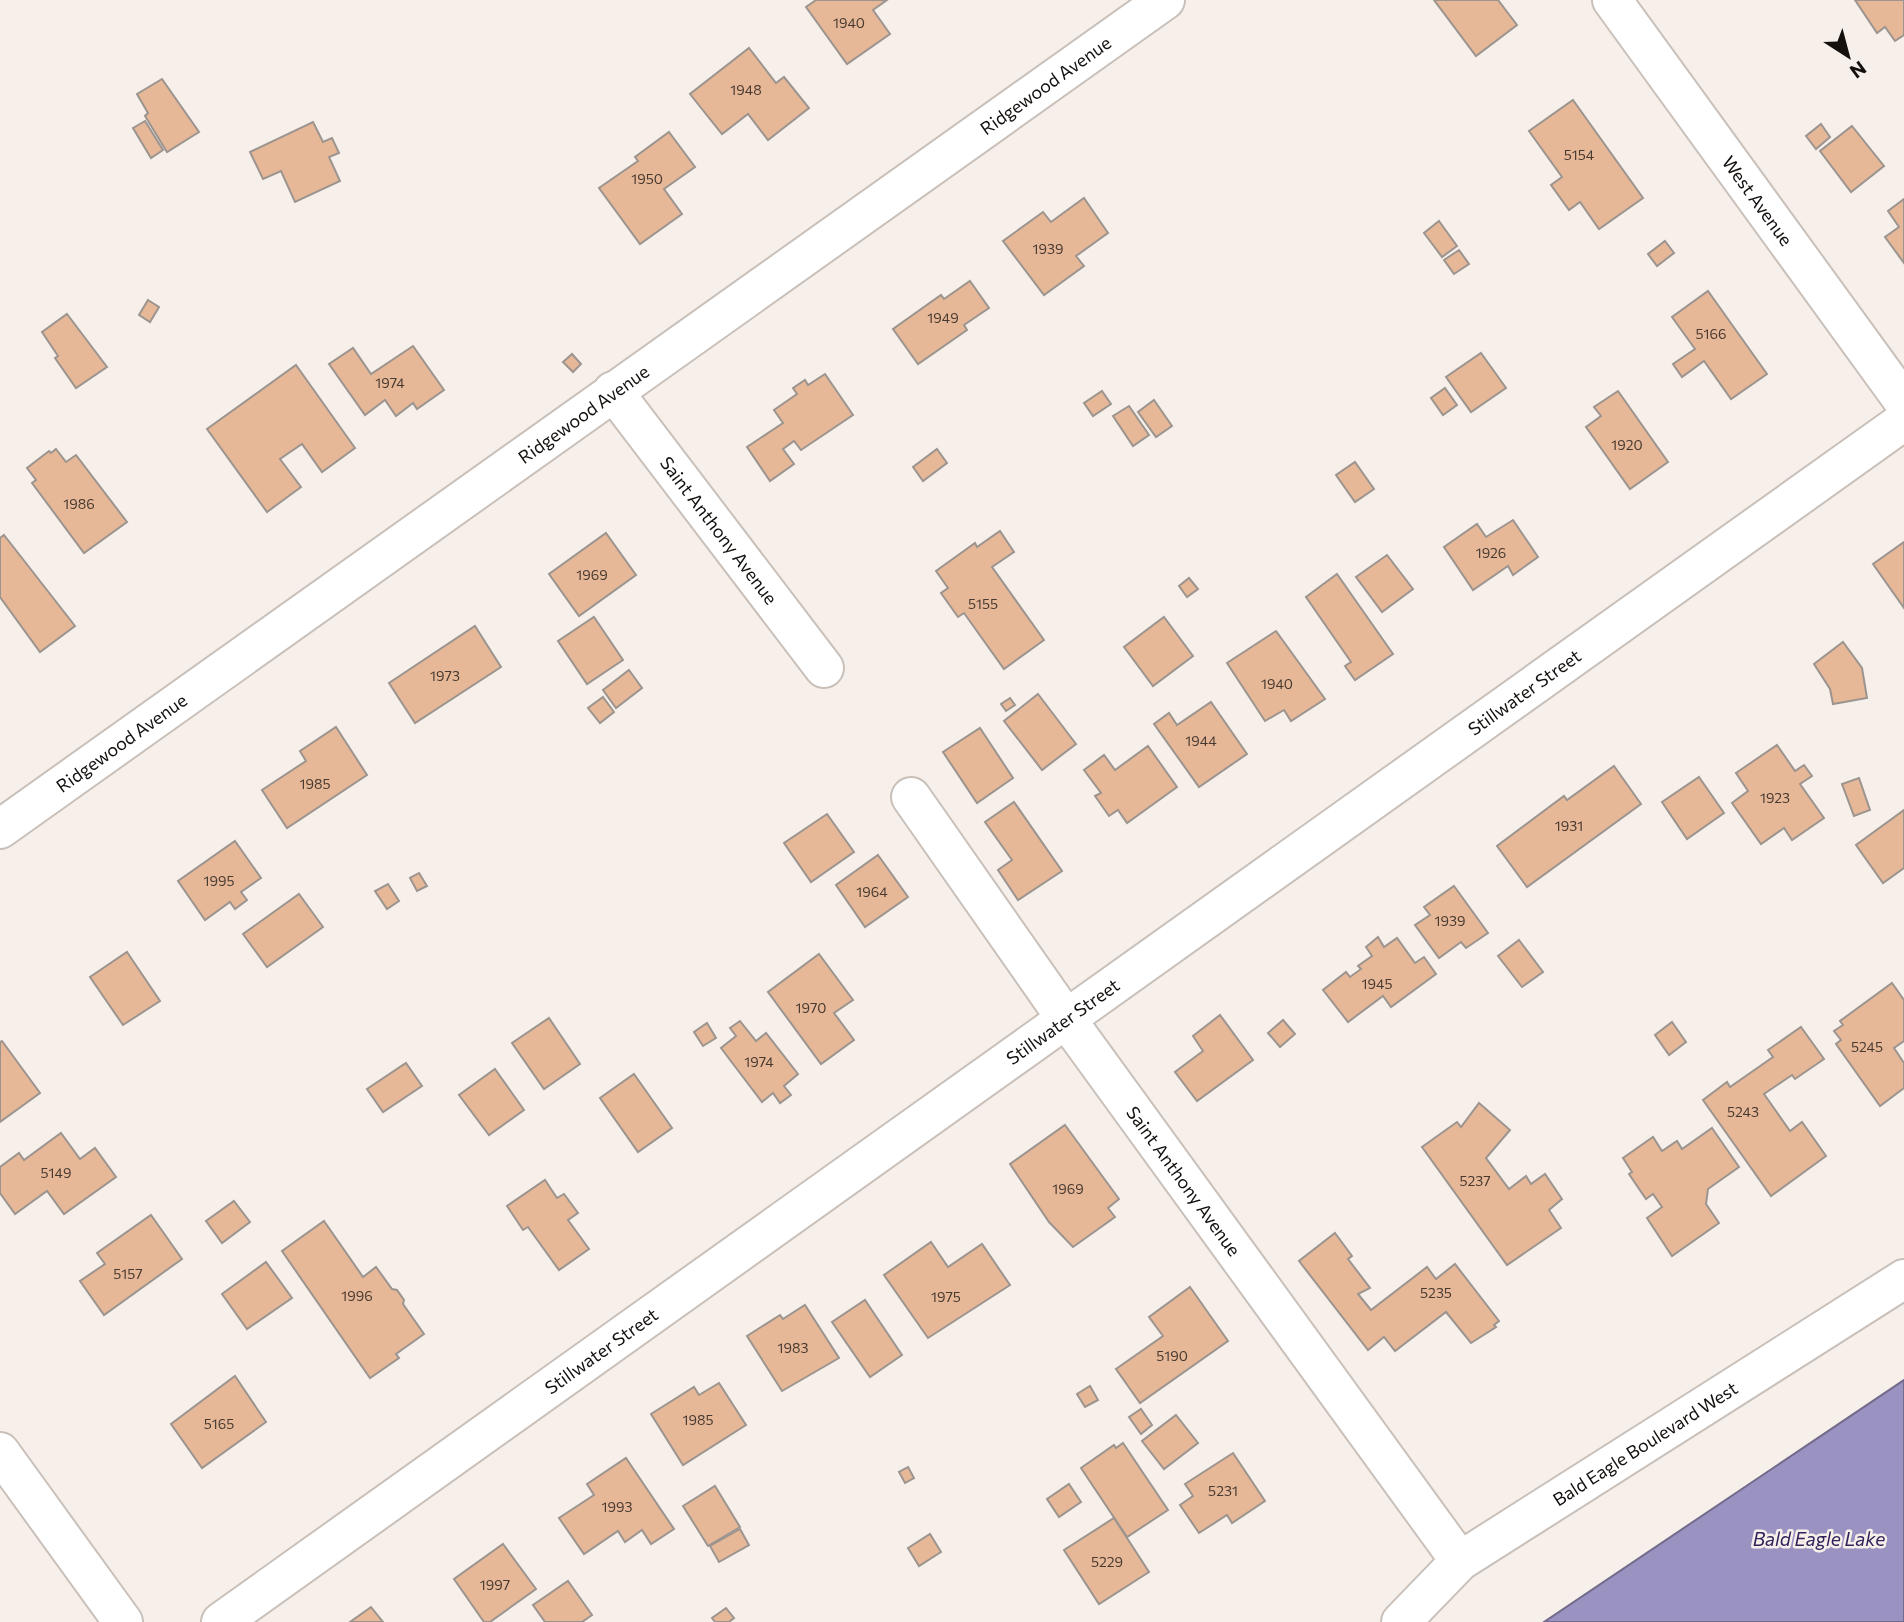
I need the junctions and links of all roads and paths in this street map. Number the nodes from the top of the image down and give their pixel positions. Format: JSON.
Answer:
{"nodes":[{"id":1,"x":1165,"y":0,"type":"edge"},
{"id":2,"x":1612,"y":0,"type":"edge"},
{"id":3,"x":613,"y":391,"type":"junction"},
{"id":4,"x":1904,"y":402,"type":"edge"},
{"id":5,"x":1904,"y":421,"type":"edge"},
{"id":6,"x":824,"y":668,"type":"dead end"},
{"id":7,"x":911,"y":797,"type":"dead end"},
{"id":8,"x":0,"y":830,"type":"edge"},
{"id":9,"x":1067,"y":1020,"type":"junction"},
{"id":10,"x":1904,"y":1279,"type":"edge"},
{"id":11,"x":0,"y":1452,"type":"edge"},
{"id":12,"x":1460,"y":1561,"type":"junction"},
{"id":13,"x":123,"y":1622,"type":"edge"},
{"id":14,"x":221,"y":1622,"type":"edge"},
{"id":15,"x":1401,"y":1622,"type":"edge"}],
"edges":[{"from":1,"to":3,"type":"street","name":"Ridgewood Avenue"},
{"from":2,"to":4,"type":"street","name":"West Avenue"},
{"from":3,"to":6,"type":"street","name":"Saint Anthony Avenue"},
{"from":3,"to":8,"type":"street","name":"Ridgewood Avenue"},
{"from":5,"to":9,"type":"street","name":"Stillwater Street"},
{"from":7,"to":9,"type":"street","name":"Saint Anthony Avenue"},
{"from":9,"to":12,"type":"street","name":"Saint Anthony Avenue"},
{"from":9,"to":14,"type":"street","name":"Stillwater Street"},
{"from":10,"to":12,"type":"street","name":"Bald Eagle Boulevard West"},
{"from":11,"to":13,"type":"street"},
{"from":12,"to":15,"type":"street","name":"Bald Eagle Boulevard West"}]}
